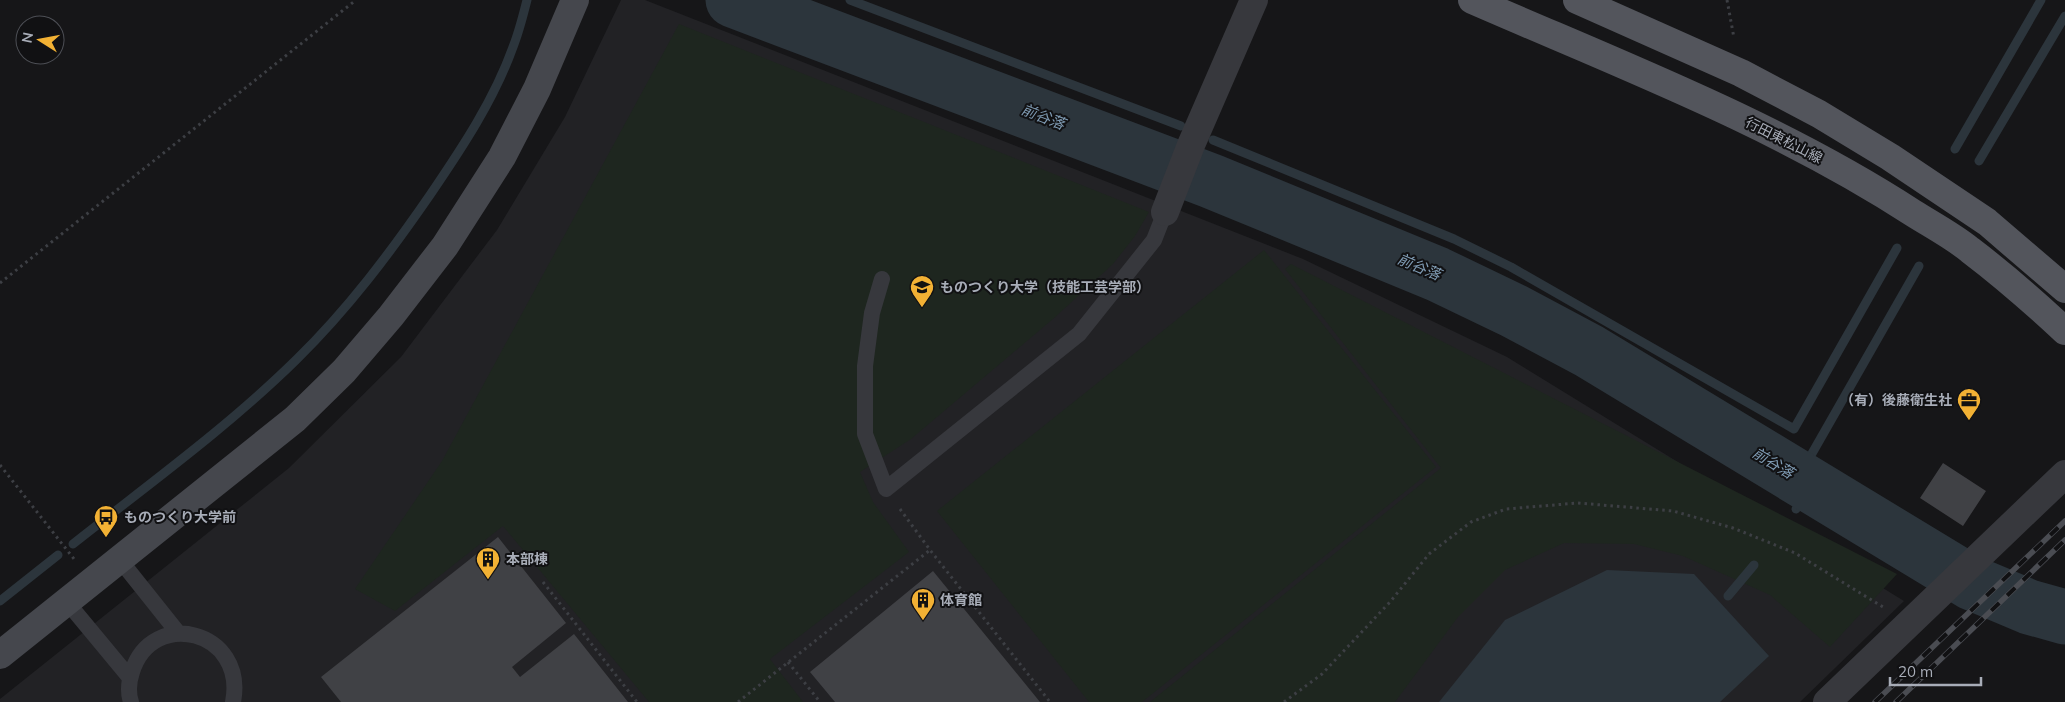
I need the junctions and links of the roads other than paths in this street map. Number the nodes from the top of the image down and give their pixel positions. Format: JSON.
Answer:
{"nodes":[{"id":1,"x":575,"y":0,"type":"edge"},
{"id":2,"x":1254,"y":0,"type":"edge"},
{"id":3,"x":1472,"y":0,"type":"edge"},
{"id":4,"x":1577,"y":0,"type":"edge"},
{"id":5,"x":1168,"y":203,"type":"joint"},
{"id":6,"x":882,"y":279,"type":"dead end"},
{"id":7,"x":2065,"y":289,"type":"edge"},
{"id":8,"x":2065,"y":331,"type":"edge"},
{"id":9,"x":2065,"y":474,"type":"edge"},
{"id":10,"x":120,"y":560,"type":"junction"},
{"id":11,"x":67,"y":602,"type":"junction"},
{"id":12,"x":178,"y":634,"type":"junction"},
{"id":13,"x":0,"y":655,"type":"edge"},
{"id":14,"x":130,"y":678,"type":"junction"},
{"id":15,"x":131,"y":702,"type":"edge"},
{"id":16,"x":233,"y":702,"type":"edge"},
{"id":17,"x":1827,"y":702,"type":"edge"}],
"edges":[{"from":1,"to":10,"type":"street"},
{"from":2,"to":5,"type":"street"},
{"from":3,"to":8,"type":"main road","name":"行田東松山線"},
{"from":4,"to":7,"type":"main road"},
{"from":5,"to":6,"type":"lane"},
{"from":9,"to":17,"type":"street"},
{"from":10,"to":11,"type":"street"},
{"from":10,"to":12,"type":"lane"},
{"from":11,"to":13,"type":"street"},
{"from":11,"to":14,"type":"lane"},
{"from":12,"to":14,"type":"lane"},
{"from":12,"to":16,"type":"lane"},
{"from":14,"to":15,"type":"lane"}]}
